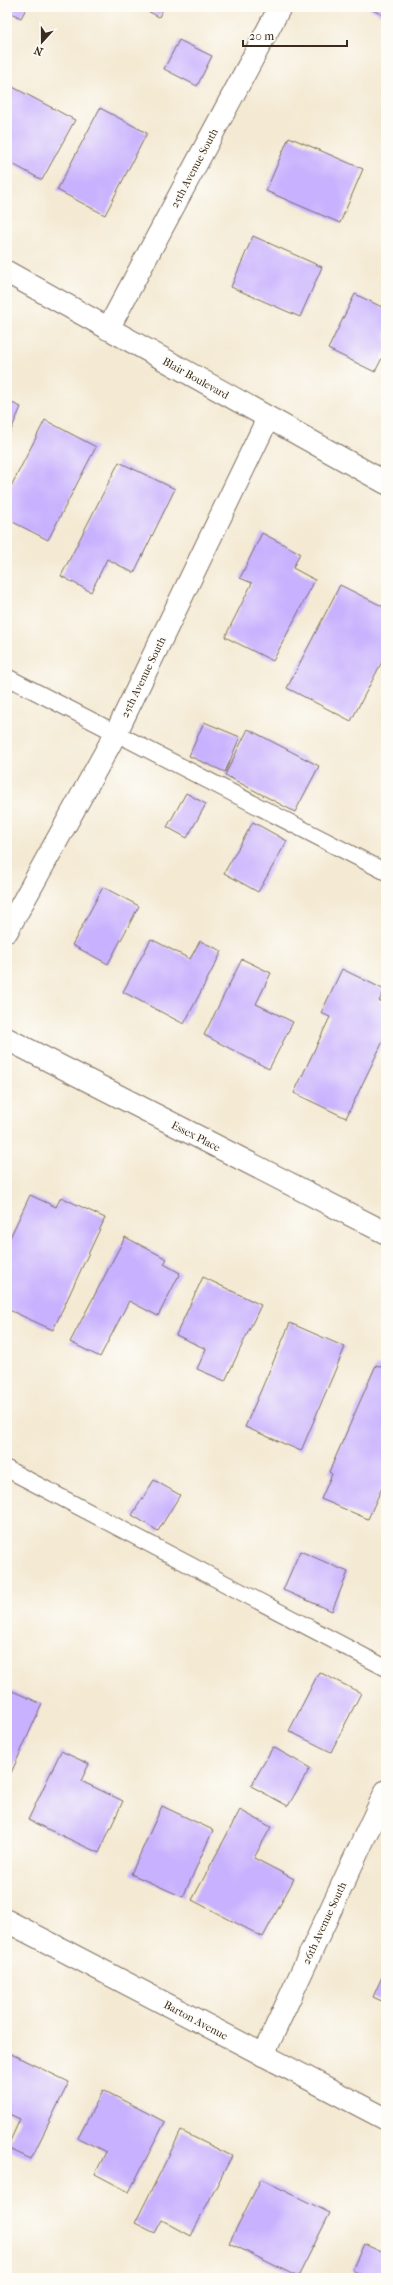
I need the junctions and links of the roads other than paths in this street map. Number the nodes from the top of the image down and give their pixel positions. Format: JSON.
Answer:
{"nodes":[{"id":1,"x":280,"y":7,"type":"edge"},
{"id":2,"x":7,"y":272,"type":"edge"},
{"id":3,"x":108,"y":329,"type":"junction"},
{"id":4,"x":268,"y":418,"type":"junction"},
{"id":5,"x":386,"y":483,"type":"edge"},
{"id":6,"x":7,"y":677,"type":"edge"},
{"id":7,"x":116,"y":732,"type":"junction"},
{"id":8,"x":386,"y":872,"type":"edge"},
{"id":9,"x":7,"y":931,"type":"edge"},
{"id":10,"x":7,"y":1039,"type":"edge"},
{"id":11,"x":386,"y":1233,"type":"edge"},
{"id":12,"x":7,"y":1469,"type":"edge"},
{"id":13,"x":386,"y":1668,"type":"edge"},
{"id":14,"x":386,"y":1791,"type":"edge"},
{"id":15,"x":7,"y":1921,"type":"edge"},
{"id":16,"x":263,"y":2055,"type":"junction"},
{"id":17,"x":386,"y":2119,"type":"edge"}],
"edges":[{"from":1,"to":3,"type":"street","name":"25th Avenue South"},
{"from":2,"to":3,"type":"street","name":"Blair Boulevard"},
{"from":3,"to":4,"type":"street","name":"Blair Boulevard"},
{"from":4,"to":5,"type":"street","name":"Blair Boulevard"},
{"from":4,"to":7,"type":"street","name":"25th Avenue South"},
{"from":6,"to":7,"type":"lane"},
{"from":7,"to":8,"type":"lane"},
{"from":7,"to":9,"type":"street","name":"25th Avenue South"},
{"from":10,"to":11,"type":"street","name":"Essex Place"},
{"from":12,"to":13,"type":"lane"},
{"from":14,"to":16,"type":"street","name":"26th Avenue South"},
{"from":15,"to":16,"type":"street","name":"Barton Avenue"},
{"from":16,"to":17,"type":"street","name":"Barton Avenue"}]}
